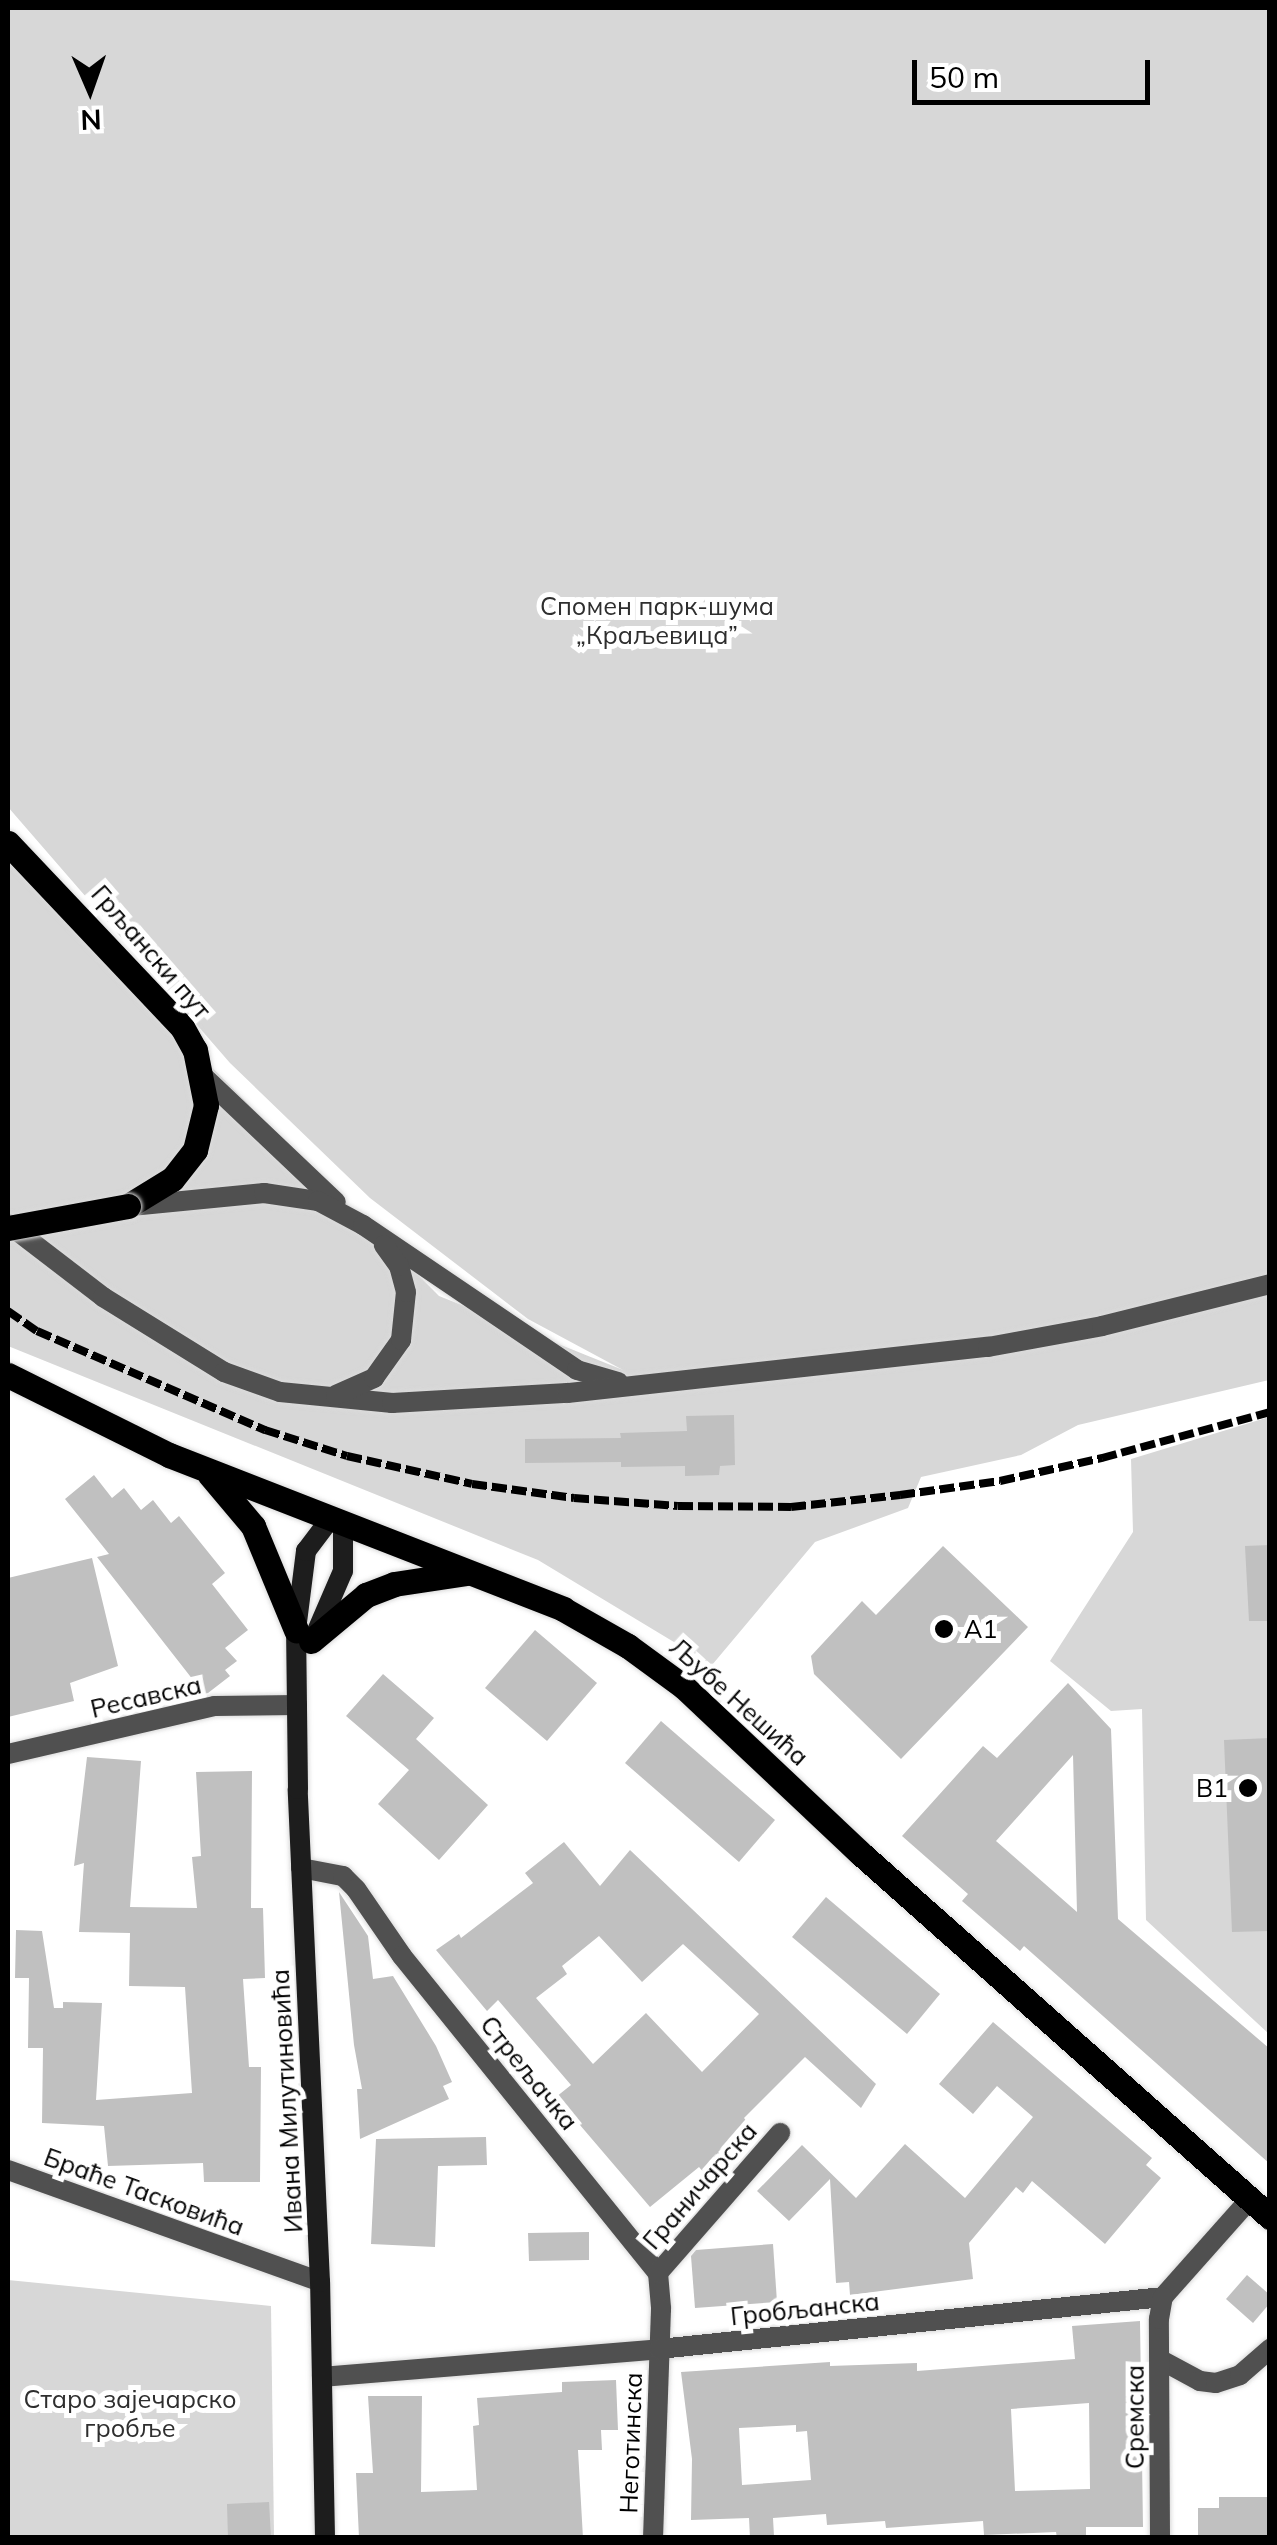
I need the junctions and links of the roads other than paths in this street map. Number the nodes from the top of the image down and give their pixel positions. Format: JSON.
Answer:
{"nodes":[{"id":1,"x":8,"y":843,"type":"edge"},
{"id":2,"x":203,"y":1076,"type":"junction"},
{"id":3,"x":128,"y":1206,"type":"junction"},
{"id":4,"x":363,"y":1225,"type":"junction"},
{"id":5,"x":8,"y":1226,"type":"edge"},
{"id":6,"x":1270,"y":1284,"type":"edge"},
{"id":7,"x":8,"y":1375,"type":"edge"},
{"id":8,"x":634,"y":1386,"type":"junction"},
{"id":9,"x":324,"y":1398,"type":"junction"},
{"id":10,"x":204,"y":1468,"type":"junction"},
{"id":11,"x":337,"y":1520,"type":"junction"},
{"id":12,"x":471,"y":1573,"type":"junction"},
{"id":13,"x":302,"y":1645,"type":"junction"},
{"id":14,"x":297,"y":1705,"type":"junction"},
{"id":15,"x":8,"y":1754,"type":"edge"},
{"id":16,"x":301,"y":1868,"type":"junction"},
{"id":17,"x":780,"y":2133,"type":"dead end"},
{"id":18,"x":8,"y":2170,"type":"edge"},
{"id":19,"x":1260,"y":2208,"type":"edge"},
{"id":20,"x":658,"y":2272,"type":"junction"},
{"id":21,"x":320,"y":2282,"type":"junction"},
{"id":22,"x":1163,"y":2297,"type":"junction"},
{"id":23,"x":1270,"y":2348,"type":"edge"},
{"id":24,"x":658,"y":2349,"type":"junction"},
{"id":25,"x":1161,"y":2360,"type":"junction"},
{"id":26,"x":322,"y":2377,"type":"junction"},
{"id":27,"x":325,"y":2538,"type":"edge"},
{"id":28,"x":653,"y":2538,"type":"edge"},
{"id":29,"x":1160,"y":2538,"type":"edge"}],
"edges":[{"from":1,"to":2,"type":"main road","name":"Грљански пут"},
{"from":2,"to":3,"type":"main road","name":"Грљански пут"},
{"from":2,"to":4,"type":"street"},
{"from":3,"to":4,"type":"street"},
{"from":3,"to":5,"type":"main road","name":"Грљански пут","bridge":true},
{"from":4,"to":8,"type":"street"},
{"from":4,"to":9,"type":"street"},
{"from":5,"to":9,"type":"street"},
{"from":6,"to":8,"type":"street"},
{"from":7,"to":10,"type":"main road","name":"Љубе Нешића"},
{"from":8,"to":9,"type":"street"},
{"from":10,"to":11,"type":"main road","name":"Љубе Нешића"},
{"from":10,"to":13,"type":"main road"},
{"from":11,"to":12,"type":"main road","name":"Љубе Нешића"},
{"from":11,"to":13,"type":"street","name":"Ивана Милутиновића"},
{"from":11,"to":13,"type":"street","name":"Ивана Милутиновића"},
{"from":12,"to":13,"type":"main road"},
{"from":12,"to":19,"type":"main road","name":"Љубе Нешића"},
{"from":13,"to":14,"type":"street","name":"Ивана Милутиновића"},
{"from":14,"to":15,"type":"street","name":"Ресавска"},
{"from":14,"to":16,"type":"street","name":"Ивана Милутиновића"},
{"from":16,"to":20,"type":"street","name":"Стрељачка"},
{"from":16,"to":21,"type":"street","name":"Ивана Милутиновића"},
{"from":17,"to":20,"type":"street","name":"Граничарска"},
{"from":18,"to":21,"type":"street","name":"Браће Тасковића"},
{"from":19,"to":22,"type":"street"},
{"from":20,"to":24,"type":"street"},
{"from":21,"to":26,"type":"street","name":"Ивана Милутиновића"},
{"from":22,"to":24,"type":"street","name":"Гробљанска"},
{"from":22,"to":25,"type":"street","name":"Сремска"},
{"from":23,"to":25,"type":"street"},
{"from":24,"to":26,"type":"street","name":"Гробљанска"},
{"from":24,"to":28,"type":"street","name":"Неготинска"},
{"from":25,"to":29,"type":"street","name":"Сремска"},
{"from":26,"to":27,"type":"street","name":"Ивана Милутиновића"}]}
